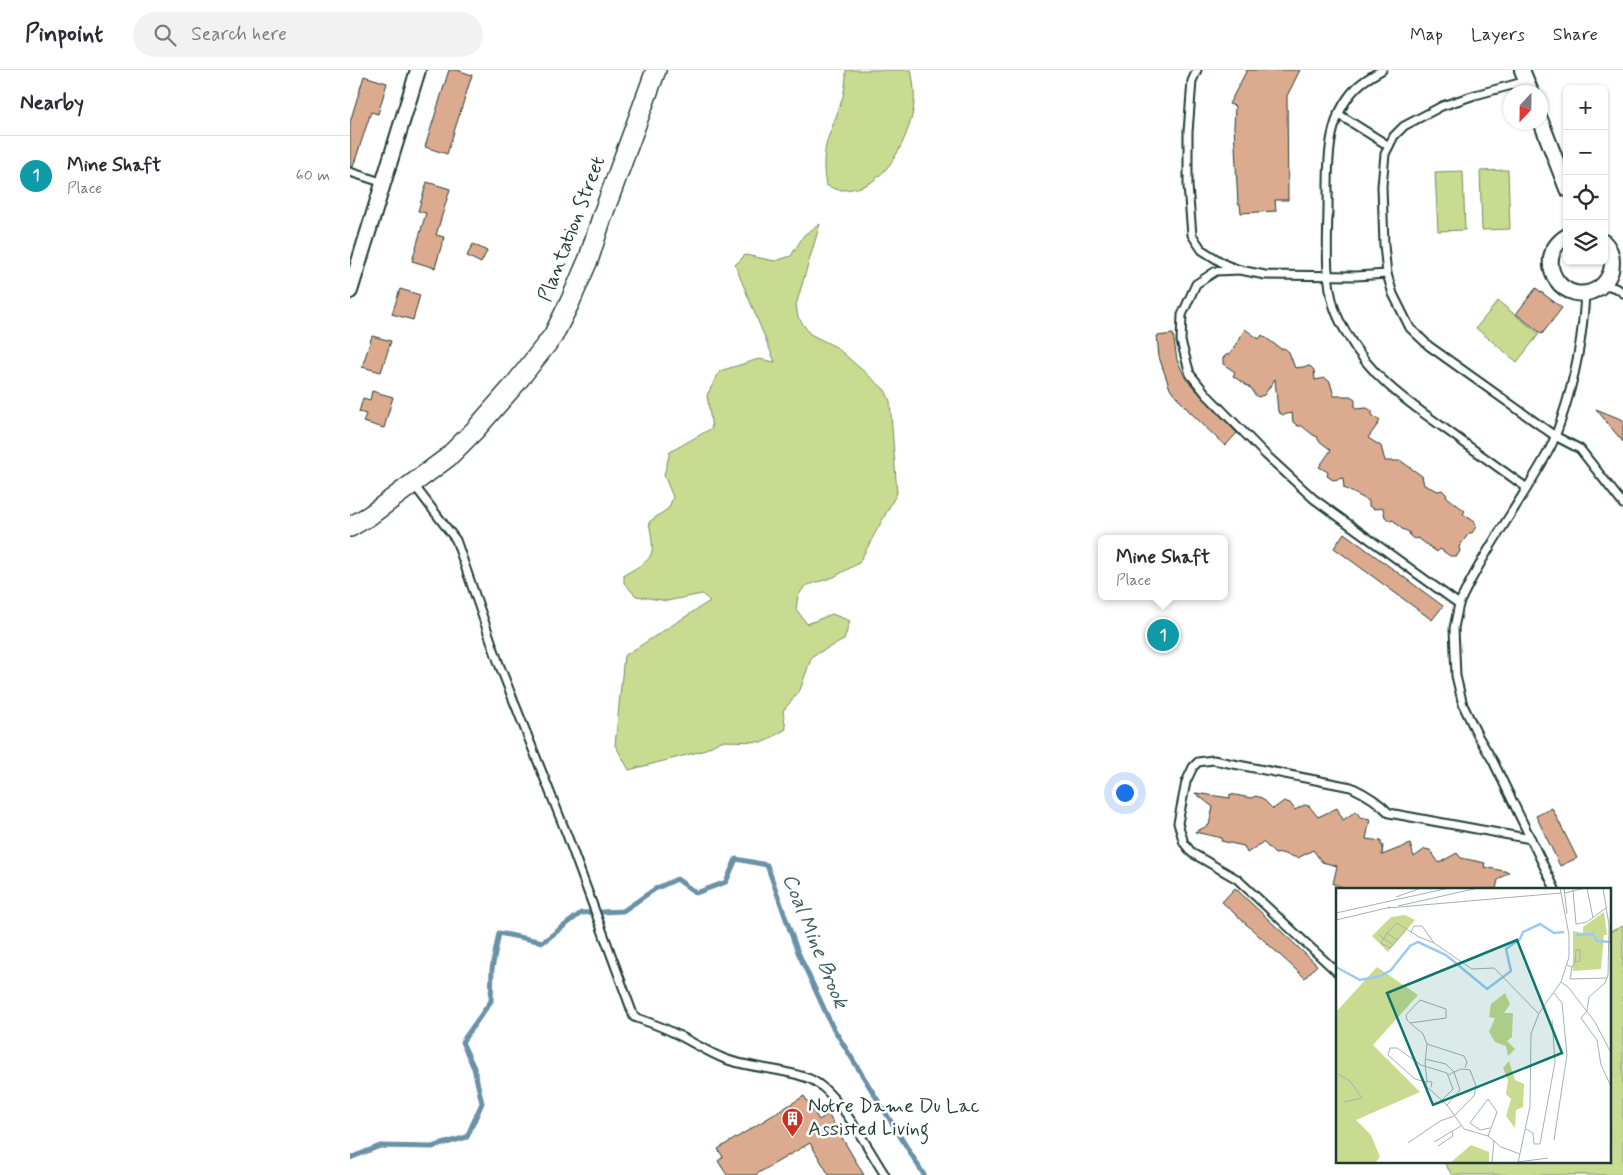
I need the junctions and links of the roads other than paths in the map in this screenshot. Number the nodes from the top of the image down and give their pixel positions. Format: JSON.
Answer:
{"nodes":[{"id":1,"x":418,"y":70,"type":"edge"},
{"id":2,"x":656,"y":70,"type":"edge"},
{"id":3,"x":1197,"y":70,"type":"edge"},
{"id":4,"x":1382,"y":70,"type":"edge"},
{"id":5,"x":1527,"y":81,"type":"edge"},
{"id":6,"x":1338,"y":114,"type":"junction"},
{"id":7,"x":1544,"y":130,"type":"edge"},
{"id":8,"x":1389,"y":146,"type":"junction"},
{"id":9,"x":350,"y":172,"type":"edge"},
{"id":10,"x":1563,"y":179,"type":"edge"},
{"id":11,"x":384,"y":183,"type":"junction"},
{"id":12,"x":1563,"y":240,"type":"edge"},
{"id":13,"x":1608,"y":249,"type":"edge"},
{"id":14,"x":1240,"y":270,"type":"junction"},
{"id":15,"x":1387,"y":274,"type":"junction"},
{"id":16,"x":1328,"y":276,"type":"junction"},
{"id":17,"x":1604,"y":284,"type":"junction"},
{"id":18,"x":350,"y":291,"type":"edge"},
{"id":19,"x":1585,"y":293,"type":"junction"},
{"id":20,"x":1623,"y":293,"type":"edge"},
{"id":21,"x":1555,"y":436,"type":"junction"},
{"id":22,"x":414,"y":484,"type":"junction"},
{"id":23,"x":1527,"y":488,"type":"junction"},
{"id":24,"x":1623,"y":504,"type":"edge"},
{"id":25,"x":350,"y":527,"type":"edge"},
{"id":26,"x":1459,"y":604,"type":"junction"},
{"id":27,"x":1531,"y":839,"type":"junction"},
{"id":28,"x":1555,"y":888,"type":"edge"},
{"id":29,"x":1336,"y":971,"type":"edge"},
{"id":30,"x":885,"y":1175,"type":"edge"}],
"edges":[{"from":1,"to":11,"type":"street"},
{"from":2,"to":22,"type":"main road","name":"Plantation Street"},
{"from":3,"to":14,"type":"lane"},
{"from":4,"to":6,"type":"lane"},
{"from":5,"to":8,"type":"lane"},
{"from":6,"to":8,"type":"lane"},
{"from":6,"to":16,"type":"lane"},
{"from":7,"to":10,"type":"street"},
{"from":8,"to":15,"type":"lane"},
{"from":9,"to":11,"type":"lane"},
{"from":11,"to":18,"type":"street"},
{"from":12,"to":19,"type":"street"},
{"from":13,"to":17,"type":"street"},
{"from":14,"to":16,"type":"lane"},
{"from":14,"to":26,"type":"lane"},
{"from":15,"to":16,"type":"lane"},
{"from":15,"to":21,"type":"lane"},
{"from":16,"to":23,"type":"lane"},
{"from":17,"to":19,"type":"street"},
{"from":17,"to":20,"type":"lane"},
{"from":19,"to":21,"type":"lane"},
{"from":21,"to":23,"type":"lane"},
{"from":21,"to":24,"type":"lane"},
{"from":22,"to":25,"type":"main road","name":"Plantation Street"},
{"from":22,"to":30,"type":"lane"},
{"from":23,"to":26,"type":"lane"},
{"from":26,"to":27,"type":"lane"},
{"from":27,"to":28,"type":"lane"},
{"from":27,"to":29,"type":"lane"}]}
